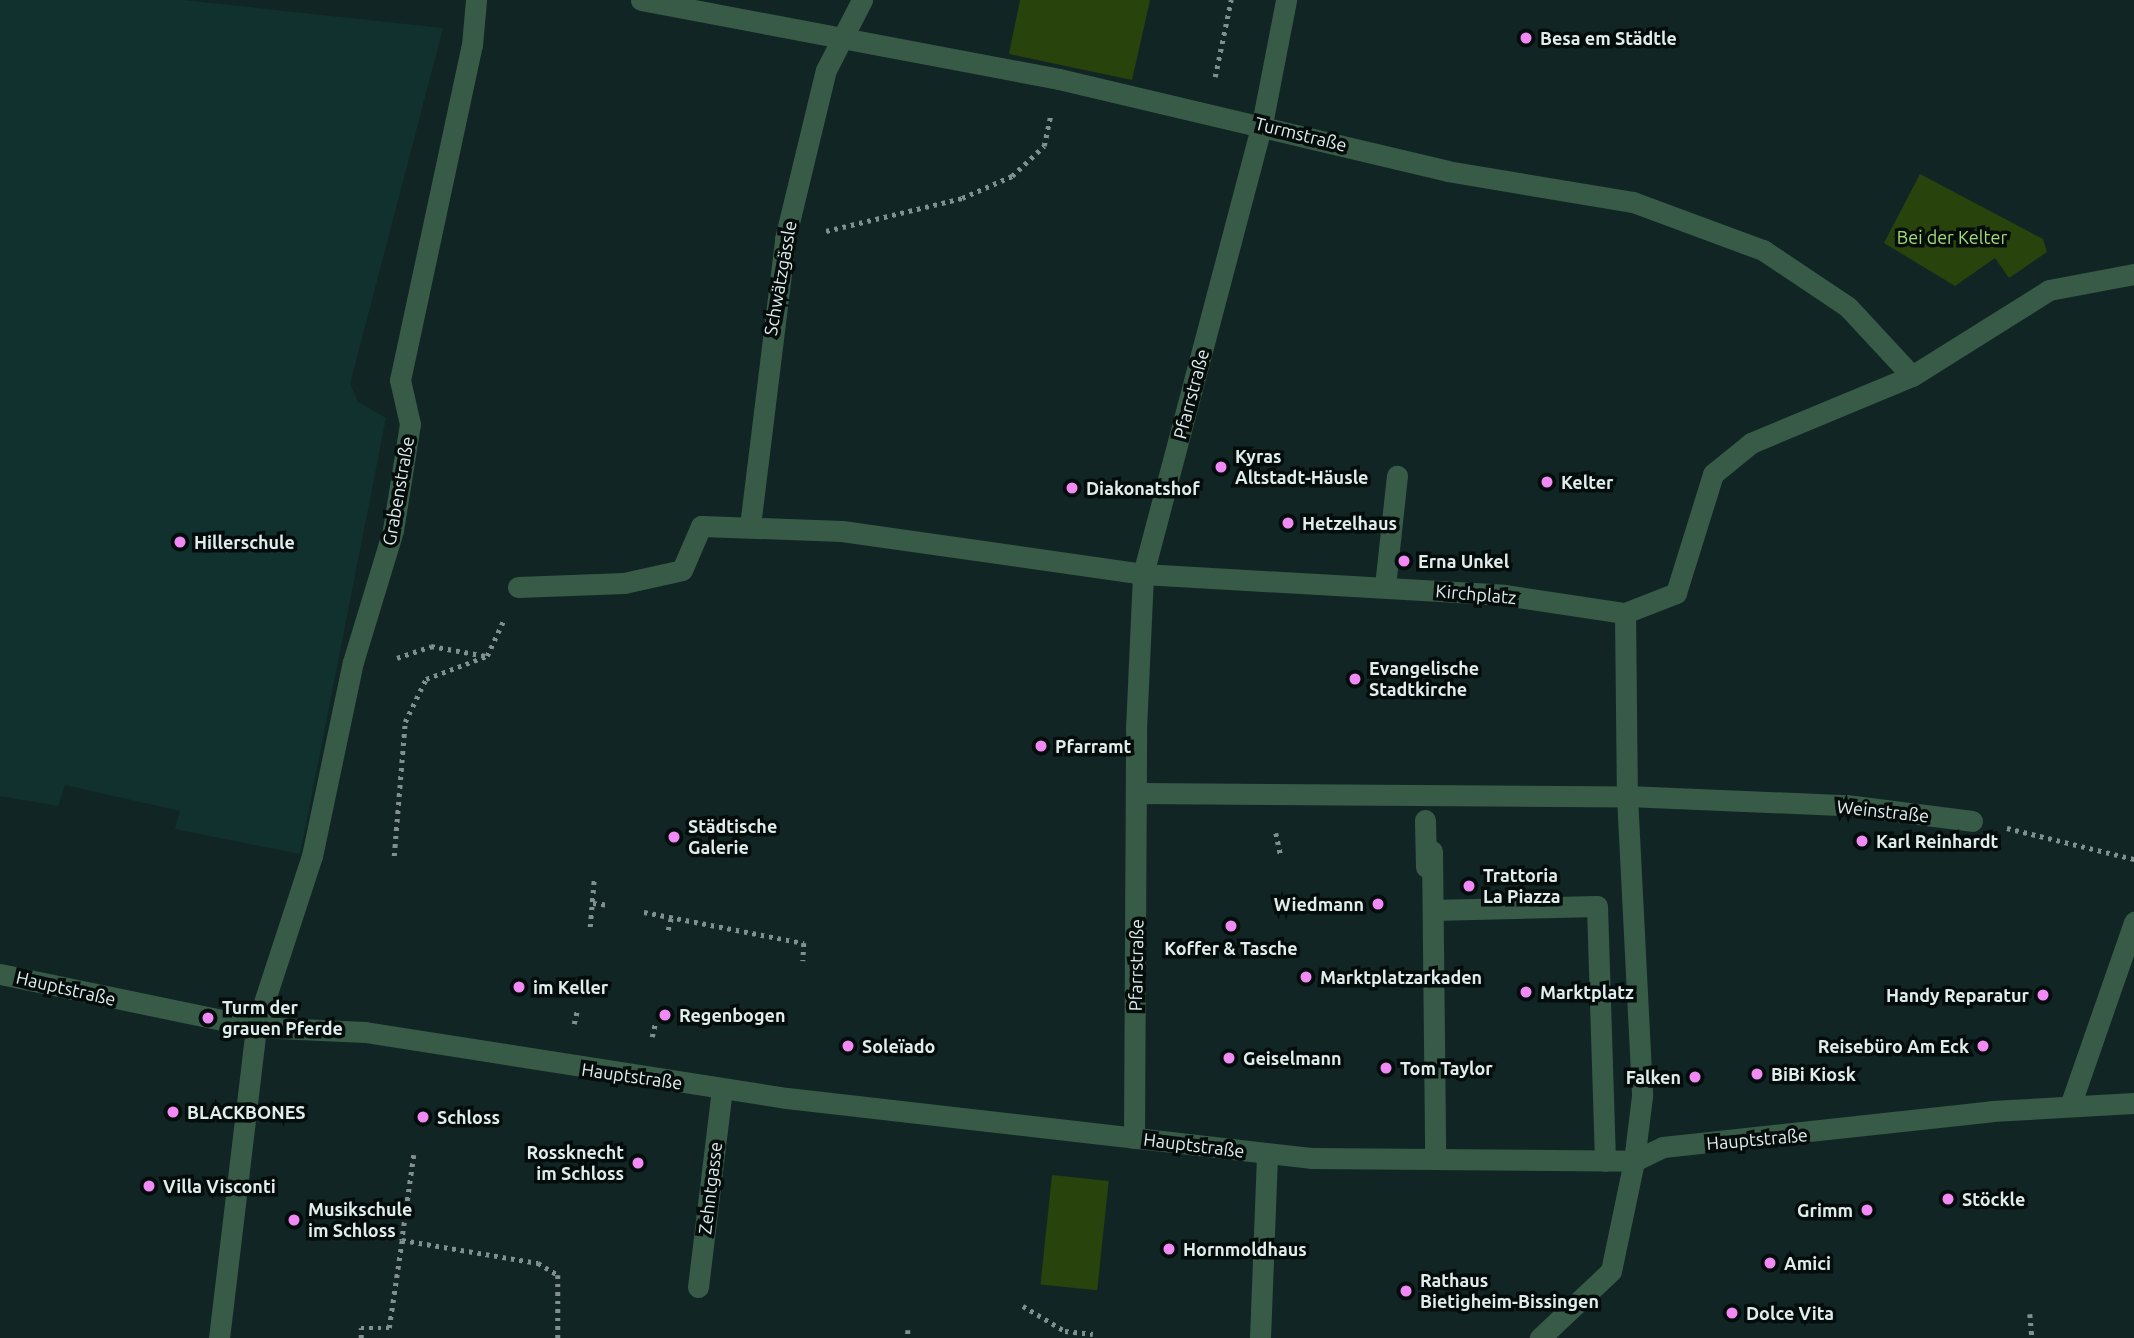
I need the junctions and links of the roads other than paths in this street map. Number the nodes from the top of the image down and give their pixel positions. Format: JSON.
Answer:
{"nodes":[{"id":1,"x":476,"y":0,"type":"edge"},
{"id":2,"x":641,"y":0,"type":"edge"},
{"id":3,"x":862,"y":0,"type":"edge"},
{"id":4,"x":1286,"y":0,"type":"edge"},
{"id":5,"x":843,"y":36,"type":"junction"},
{"id":6,"x":1262,"y":124,"type":"junction"},
{"id":7,"x":2134,"y":274,"type":"edge"},
{"id":8,"x":1912,"y":376,"type":"junction"},
{"id":9,"x":1397,"y":476,"type":"dead end"},
{"id":10,"x":750,"y":526,"type":"junction"},
{"id":11,"x":1143,"y":574,"type":"junction"},
{"id":12,"x":1385,"y":586,"type":"junction"},
{"id":13,"x":518,"y":587,"type":"road end"},
{"id":14,"x":1625,"y":613,"type":"junction"},
{"id":15,"x":1138,"y":793,"type":"junction"},
{"id":16,"x":1628,"y":796,"type":"junction"},
{"id":17,"x":1424,"y":820,"type":"dead end"},
{"id":18,"x":1972,"y":821,"type":"road end"},
{"id":19,"x":1432,"y":851,"type":"dead end"},
{"id":20,"x":1433,"y":910,"type":"junction"},
{"id":21,"x":2134,"y":922,"type":"edge"},
{"id":22,"x":0,"y":974,"type":"edge"},
{"id":23,"x":256,"y":1027,"type":"junction"},
{"id":24,"x":1432,"y":1083,"type":"dead end"},
{"id":25,"x":722,"y":1089,"type":"junction"},
{"id":26,"x":2134,"y":1103,"type":"edge"},
{"id":27,"x":2070,"y":1106,"type":"junction"},
{"id":28,"x":1134,"y":1138,"type":"junction"},
{"id":29,"x":1267,"y":1154,"type":"junction"},
{"id":30,"x":1435,"y":1159,"type":"junction"},
{"id":31,"x":1605,"y":1161,"type":"junction"},
{"id":32,"x":1634,"y":1161,"type":"junction"},
{"id":33,"x":698,"y":1287,"type":"dead end"},
{"id":34,"x":219,"y":1338,"type":"edge"},
{"id":35,"x":1260,"y":1338,"type":"edge"},
{"id":36,"x":1540,"y":1338,"type":"edge"}],
"edges":[{"from":1,"to":23,"type":"street","name":"Grabenstraße"},
{"from":2,"to":5,"type":"street","name":"Turmstraße"},
{"from":3,"to":5,"type":"street","name":"Schwätzgässle"},
{"from":4,"to":6,"type":"street","name":"Pfarrstraße"},
{"from":5,"to":6,"type":"street","name":"Turmstraße"},
{"from":5,"to":10,"type":"street","name":"Schwätzgässle"},
{"from":6,"to":8,"type":"street","name":"Turmstraße"},
{"from":6,"to":11,"type":"street","name":"Pfarrstraße"},
{"from":7,"to":8,"type":"street"},
{"from":8,"to":14,"type":"street"},
{"from":9,"to":12,"type":"street"},
{"from":10,"to":11,"type":"street"},
{"from":10,"to":13,"type":"street"},
{"from":11,"to":12,"type":"street","name":"Kirchplatz"},
{"from":11,"to":15,"type":"street","name":"Pfarrstraße"},
{"from":12,"to":14,"type":"street","name":"Kirchplatz"},
{"from":14,"to":16,"type":"street"},
{"from":15,"to":16,"type":"street"},
{"from":15,"to":28,"type":"street","name":"Pfarrstraße"},
{"from":16,"to":18,"type":"street","name":"Weinstraße"},
{"from":16,"to":32,"type":"street"},
{"from":17,"to":24,"type":"street"},
{"from":19,"to":20,"type":"street"},
{"from":20,"to":30,"type":"street"},
{"from":20,"to":31,"type":"street"},
{"from":21,"to":27,"type":"street"},
{"from":22,"to":23,"type":"street","name":"Hauptstraße"},
{"from":23,"to":25,"type":"street","name":"Hauptstraße"},
{"from":23,"to":34,"type":"street"},
{"from":25,"to":28,"type":"street","name":"Hauptstraße"},
{"from":25,"to":33,"type":"street","name":"Zehntgasse"},
{"from":26,"to":27,"type":"street","name":"Hauptstraße"},
{"from":27,"to":32,"type":"street","name":"Hauptstraße"},
{"from":28,"to":29,"type":"street","name":"Hauptstraße"},
{"from":29,"to":30,"type":"street","name":"Hauptstraße"},
{"from":29,"to":35,"type":"street"},
{"from":30,"to":31,"type":"street","name":"Hauptstraße"},
{"from":31,"to":32,"type":"street","name":"Hauptstraße"},
{"from":32,"to":36,"type":"street"}]}
